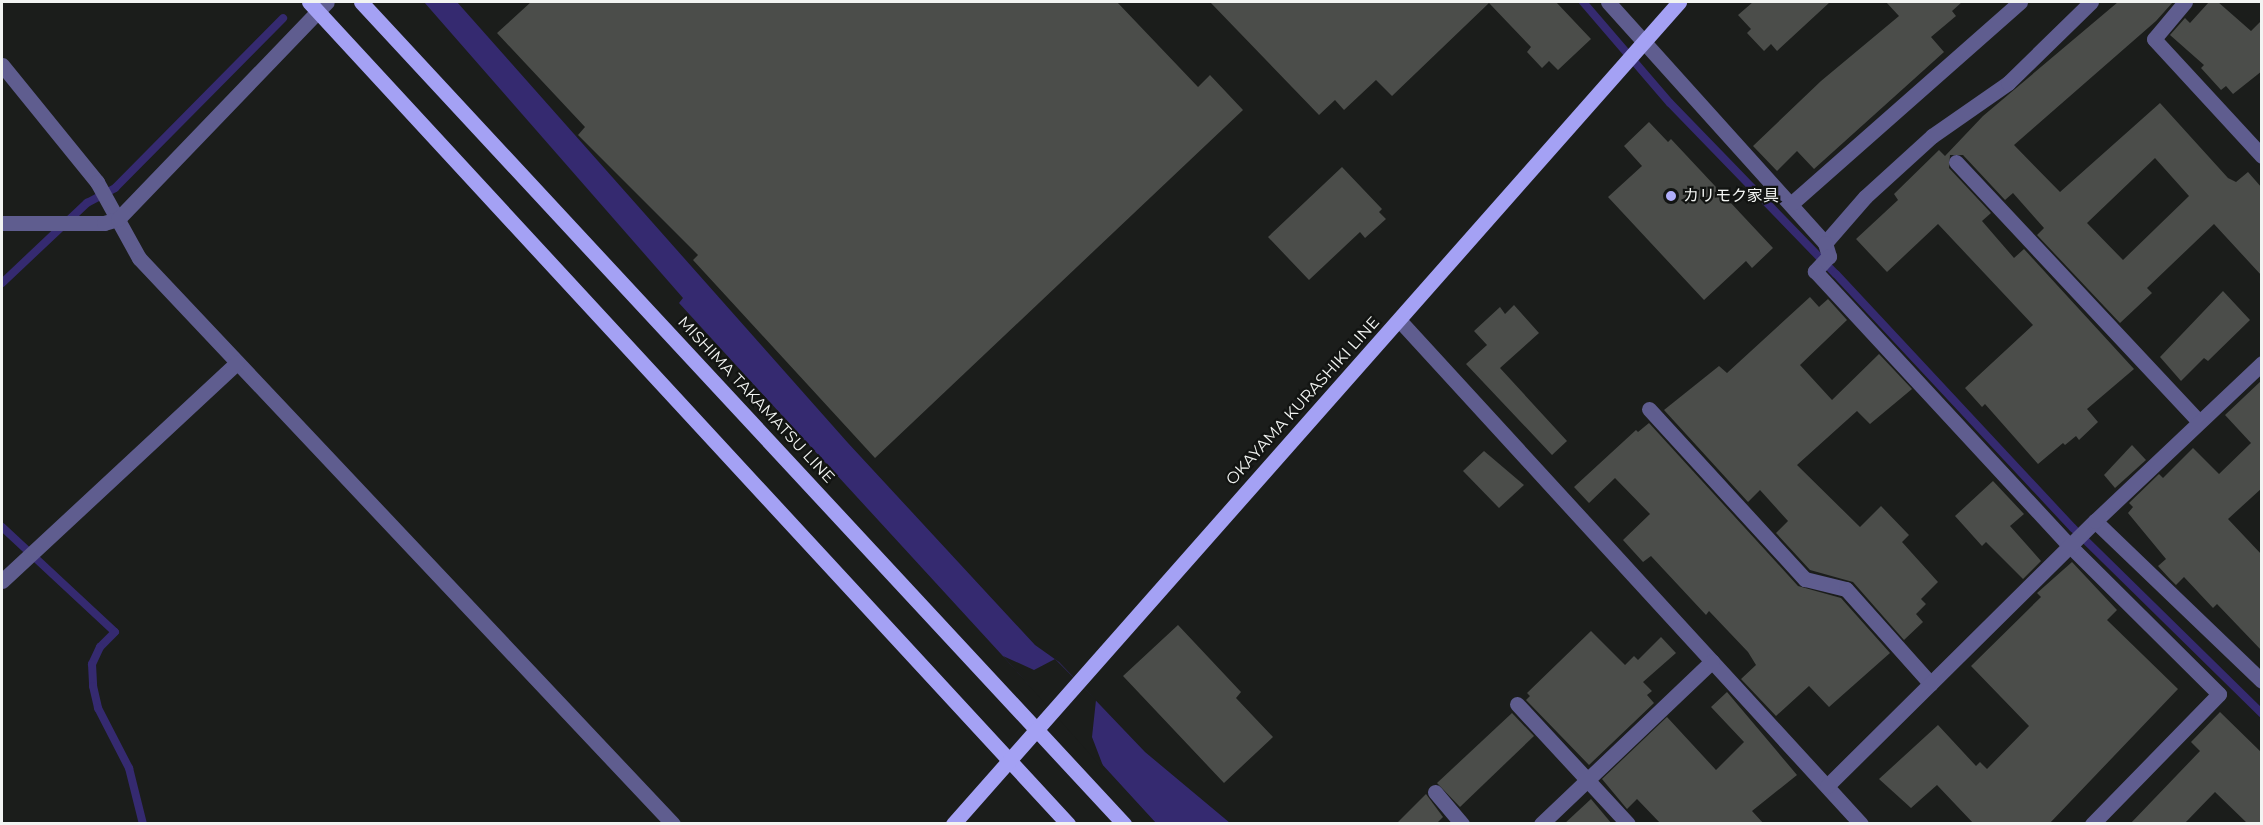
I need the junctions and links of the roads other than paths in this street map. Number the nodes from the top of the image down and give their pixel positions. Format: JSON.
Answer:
{"nodes":[{"id":1,"x":361,"y":2,"type":"edge"},
{"id":2,"x":1608,"y":2,"type":"edge"},
{"id":3,"x":1679,"y":2,"type":"edge"},
{"id":4,"x":2020,"y":2,"type":"edge"},
{"id":5,"x":2091,"y":2,"type":"edge"},
{"id":6,"x":2185,"y":2,"type":"edge"},
{"id":7,"x":318,"y":5,"type":"edge"},
{"id":8,"x":1642,"y":43,"type":"junction"},
{"id":9,"x":2,"y":65,"type":"edge"},
{"id":10,"x":2262,"y":156,"type":"edge"},
{"id":11,"x":1956,"y":162,"type":"dead end"},
{"id":12,"x":1792,"y":203,"type":"junction"},
{"id":13,"x":118,"y":219,"type":"junction"},
{"id":14,"x":2,"y":223,"type":"edge"},
{"id":15,"x":1825,"y":243,"type":"junction"},
{"id":16,"x":1400,"y":321,"type":"junction"},
{"id":17,"x":237,"y":363,"type":"junction"},
{"id":18,"x":2262,"y":363,"type":"edge"},
{"id":19,"x":1649,"y":409,"type":"dead end"},
{"id":20,"x":2198,"y":421,"type":"junction"},
{"id":21,"x":2091,"y":525,"type":"junction"},
{"id":22,"x":2072,"y":544,"type":"junction"},
{"id":23,"x":2,"y":581,"type":"edge"},
{"id":24,"x":1712,"y":661,"type":"junction"},
{"id":25,"x":2262,"y":681,"type":"edge"},
{"id":26,"x":1931,"y":684,"type":"junction"},
{"id":27,"x":1517,"y":704,"type":"dead end"},
{"id":28,"x":1036,"y":729,"type":"junction"},
{"id":29,"x":1008,"y":760,"type":"junction"},
{"id":30,"x":1588,"y":779,"type":"junction"},
{"id":31,"x":1827,"y":786,"type":"junction"},
{"id":32,"x":1435,"y":792,"type":"dead end"},
{"id":33,"x":2096,"y":822,"type":"edge"},
{"id":34,"x":673,"y":824,"type":"edge"},
{"id":35,"x":952,"y":824,"type":"edge"},
{"id":36,"x":1068,"y":824,"type":"edge"},
{"id":37,"x":1124,"y":824,"type":"edge"},
{"id":38,"x":1462,"y":824,"type":"edge"},
{"id":39,"x":1541,"y":824,"type":"edge"},
{"id":40,"x":1628,"y":824,"type":"edge"},
{"id":41,"x":1861,"y":824,"type":"edge"}],
"edges":[{"from":1,"to":28,"type":"main road","name":"MISHIMA TAKAMATSU LINE"},
{"from":2,"to":8,"type":"street"},
{"from":3,"to":8,"type":"main road","name":"OKAYAMA KURASHIKI LINE"},
{"from":4,"to":12,"type":"street"},
{"from":5,"to":15,"type":"street"},
{"from":6,"to":10,"type":"street"},
{"from":7,"to":13,"type":"street"},
{"from":7,"to":29,"type":"main road"},
{"from":8,"to":12,"type":"street"},
{"from":8,"to":16,"type":"main road","name":"OKAYAMA KURASHIKI LINE"},
{"from":9,"to":13,"type":"street"},
{"from":11,"to":20,"type":"street"},
{"from":12,"to":15,"type":"street"},
{"from":13,"to":14,"type":"street"},
{"from":13,"to":17,"type":"street"},
{"from":15,"to":22,"type":"street"},
{"from":16,"to":24,"type":"street"},
{"from":16,"to":28,"type":"main road","name":"OKAYAMA KURASHIKI LINE"},
{"from":17,"to":23,"type":"street"},
{"from":17,"to":34,"type":"street"},
{"from":18,"to":20,"type":"street"},
{"from":19,"to":26,"type":"street"},
{"from":20,"to":21,"type":"street"},
{"from":21,"to":22,"type":"street"},
{"from":21,"to":25,"type":"street"},
{"from":22,"to":26,"type":"street"},
{"from":22,"to":33,"type":"street"},
{"from":24,"to":30,"type":"street"},
{"from":24,"to":31,"type":"street"},
{"from":26,"to":31,"type":"street"},
{"from":27,"to":30,"type":"street"},
{"from":28,"to":29,"type":"main road","name":"OKAYAMA KURASHIKI LINE"},
{"from":28,"to":37,"type":"main road","name":"MISHIMA TAKAMATSU LINE"},
{"from":29,"to":35,"type":"main road","name":"OKAYAMA KURASHIKI LINE"},
{"from":29,"to":36,"type":"main road"},
{"from":30,"to":39,"type":"street"},
{"from":30,"to":40,"type":"street"},
{"from":31,"to":41,"type":"street"},
{"from":32,"to":38,"type":"street"}]}
